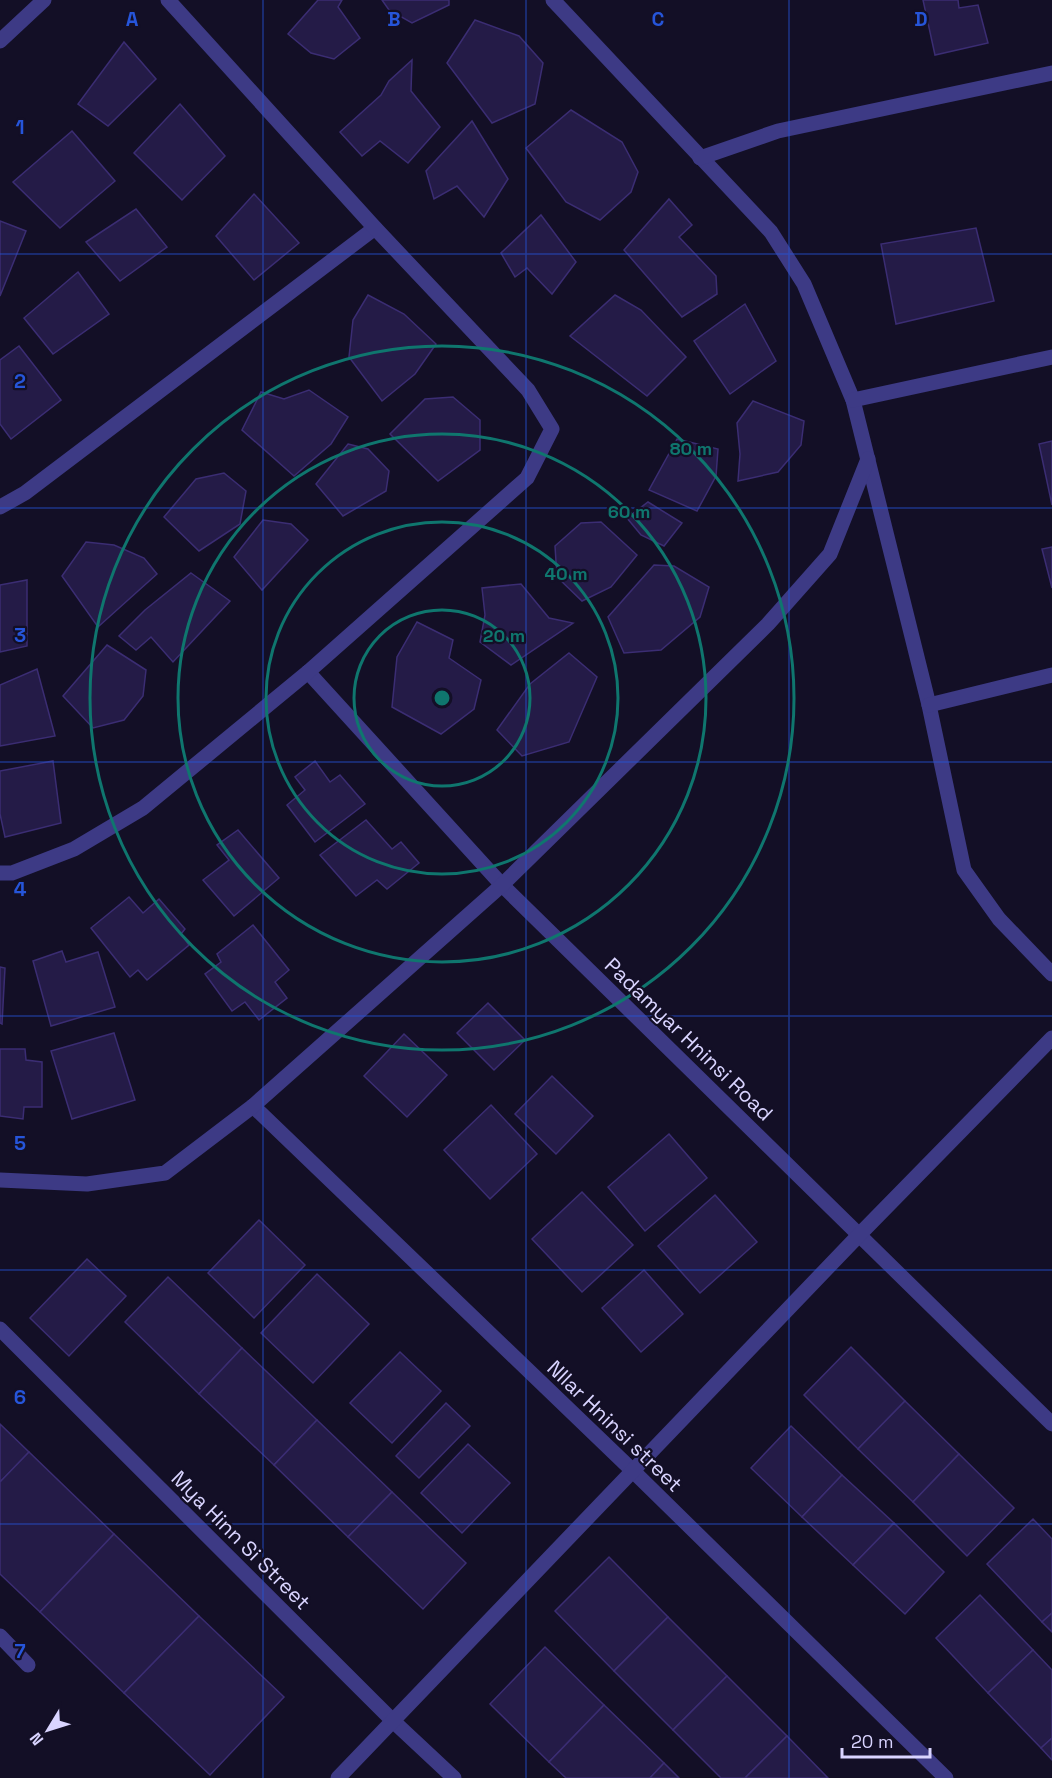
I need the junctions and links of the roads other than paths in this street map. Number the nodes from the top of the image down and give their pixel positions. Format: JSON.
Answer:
{"nodes":[{"id":1,"x":44,"y":0,"type":"edge"},
{"id":2,"x":168,"y":0,"type":"edge"},
{"id":3,"x":553,"y":0,"type":"edge"},
{"id":4,"x":0,"y":41,"type":"edge"},
{"id":5,"x":1052,"y":73,"type":"edge"},
{"id":6,"x":700,"y":158,"type":"junction"},
{"id":7,"x":375,"y":228,"type":"junction"},
{"id":8,"x":1052,"y":357,"type":"edge"},
{"id":9,"x":853,"y":400,"type":"junction"},
{"id":10,"x":867,"y":459,"type":"junction"},
{"id":11,"x":0,"y":507,"type":"edge"},
{"id":12,"x":308,"y":672,"type":"junction"},
{"id":13,"x":1052,"y":675,"type":"edge"},
{"id":14,"x":929,"y":705,"type":"junction"},
{"id":15,"x":0,"y":873,"type":"edge"},
{"id":16,"x":502,"y":885,"type":"junction"},
{"id":17,"x":1052,"y":974,"type":"edge"},
{"id":18,"x":1052,"y":1038,"type":"edge"},
{"id":19,"x":253,"y":1106,"type":"junction"},
{"id":20,"x":0,"y":1180,"type":"edge"},
{"id":21,"x":859,"y":1235,"type":"junction"},
{"id":22,"x":0,"y":1329,"type":"edge"},
{"id":23,"x":1052,"y":1424,"type":"edge"},
{"id":24,"x":633,"y":1471,"type":"junction"},
{"id":25,"x":0,"y":1636,"type":"edge"},
{"id":26,"x":28,"y":1665,"type":"dead end"},
{"id":27,"x":393,"y":1721,"type":"junction"},
{"id":28,"x":338,"y":1778,"type":"edge"},
{"id":29,"x":454,"y":1778,"type":"edge"},
{"id":30,"x":946,"y":1778,"type":"edge"}],
"edges":[{"from":1,"to":4,"type":"street"},
{"from":2,"to":7,"type":"street"},
{"from":3,"to":6,"type":"street"},
{"from":5,"to":6,"type":"street"},
{"from":6,"to":9,"type":"street"},
{"from":7,"to":11,"type":"street"},
{"from":7,"to":12,"type":"street"},
{"from":8,"to":9,"type":"street"},
{"from":9,"to":10,"type":"street"},
{"from":10,"to":14,"type":"street"},
{"from":10,"to":16,"type":"street"},
{"from":12,"to":15,"type":"street"},
{"from":12,"to":16,"type":"street","name":"Padamyar Hninsi Road"},
{"from":13,"to":14,"type":"street"},
{"from":14,"to":17,"type":"street"},
{"from":16,"to":19,"type":"street"},
{"from":16,"to":21,"type":"street","name":"Padamyar Hninsi Road"},
{"from":18,"to":21,"type":"street"},
{"from":19,"to":20,"type":"street"},
{"from":19,"to":24,"type":"street","name":"NIlar Hninsi street"},
{"from":21,"to":23,"type":"street","name":"Padamyar Hninsi Road"},
{"from":21,"to":24,"type":"street"},
{"from":22,"to":27,"type":"street","name":"Mya Hinn Si Street"},
{"from":24,"to":27,"type":"street"},
{"from":24,"to":30,"type":"street","name":"NIlar Hninsi street"},
{"from":25,"to":26,"type":"street"},
{"from":27,"to":28,"type":"street"},
{"from":27,"to":29,"type":"street","name":"Mya Hinn Si Street"}]}
